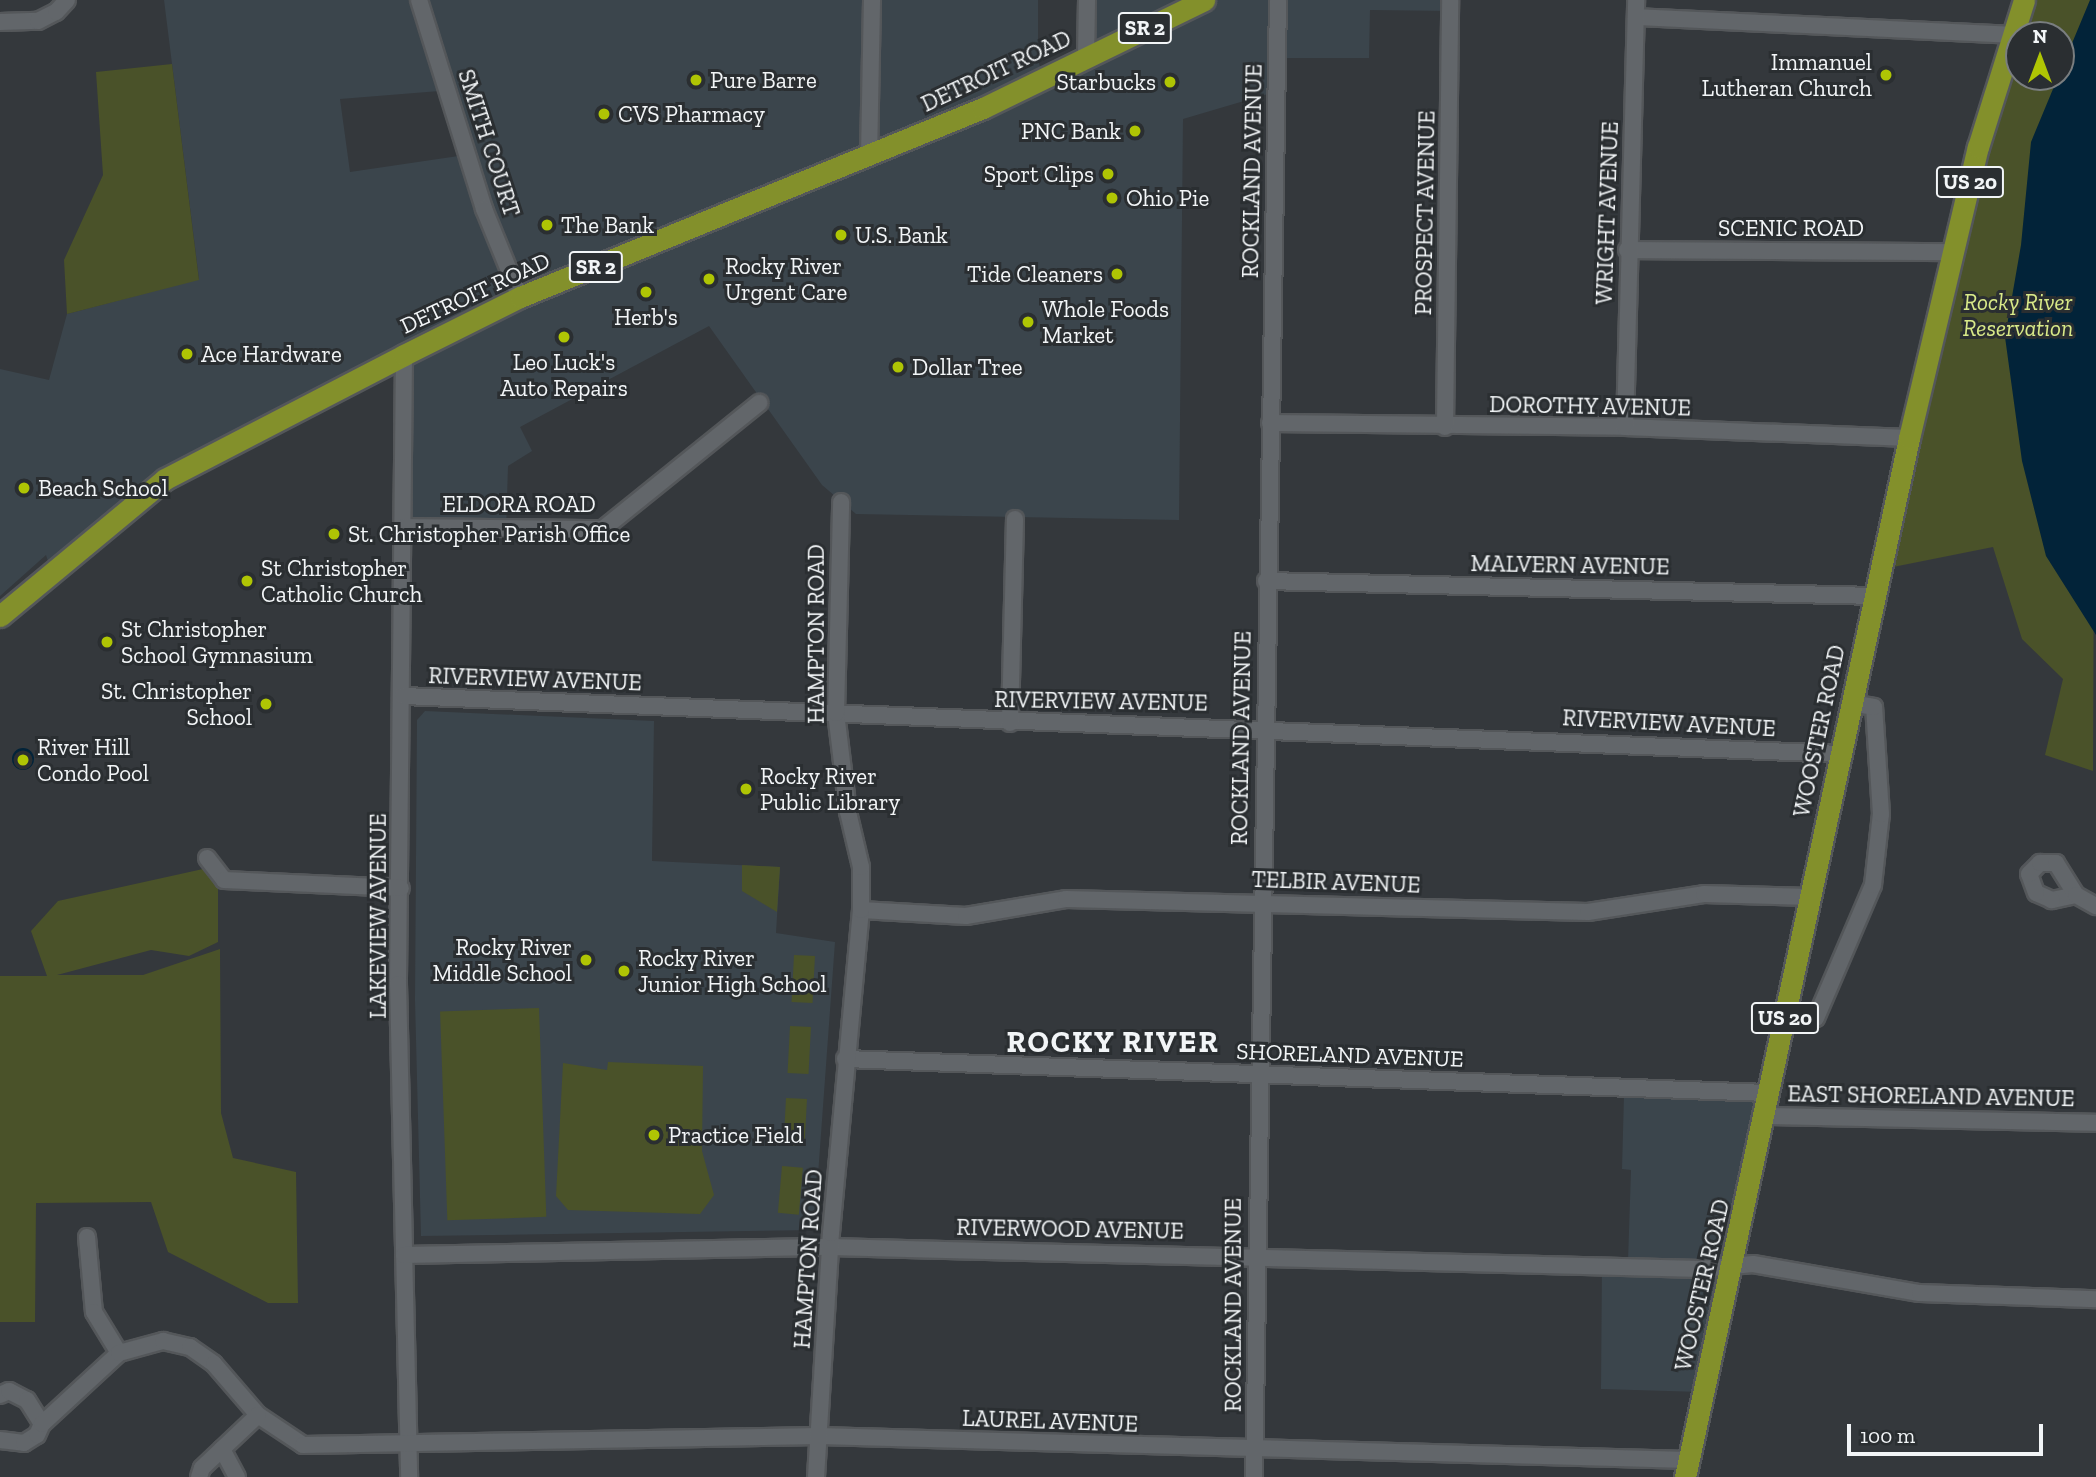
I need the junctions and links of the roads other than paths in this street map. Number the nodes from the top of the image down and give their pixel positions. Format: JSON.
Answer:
{"nodes":[{"id":1,"x":67,"y":0,"type":"edge"},
{"id":2,"x":419,"y":0,"type":"edge"},
{"id":3,"x":872,"y":0,"type":"edge"},
{"id":4,"x":1087,"y":0,"type":"edge"},
{"id":5,"x":1204,"y":0,"type":"edge"},
{"id":6,"x":1278,"y":0,"type":"edge"},
{"id":7,"x":1450,"y":0,"type":"edge"},
{"id":8,"x":1636,"y":0,"type":"edge"},
{"id":9,"x":2024,"y":0,"type":"edge"},
{"id":10,"x":1636,"y":17,"type":"junction"},
{"id":11,"x":2017,"y":21,"type":"edge"},
{"id":12,"x":0,"y":22,"type":"edge"},
{"id":13,"x":2005,"y":35,"type":"edge"},
{"id":14,"x":1086,"y":57,"type":"junction"},
{"id":15,"x":2005,"y":61,"type":"edge"},
{"id":16,"x":869,"y":157,"type":"junction"},
{"id":17,"x":1627,"y":250,"type":"junction"},
{"id":18,"x":1954,"y":252,"type":"junction"},
{"id":19,"x":520,"y":297,"type":"junction"},
{"id":20,"x":404,"y":355,"type":"junction"},
{"id":21,"x":759,"y":403,"type":"dead end"},
{"id":22,"x":1270,"y":422,"type":"junction"},
{"id":23,"x":1445,"y":427,"type":"junction"},
{"id":24,"x":1625,"y":427,"type":"junction"},
{"id":25,"x":1909,"y":438,"type":"junction"},
{"id":26,"x":841,"y":502,"type":"dead end"},
{"id":27,"x":1015,"y":519,"type":"dead end"},
{"id":28,"x":404,"y":527,"type":"junction"},
{"id":29,"x":1266,"y":581,"type":"junction"},
{"id":30,"x":1874,"y":596,"type":"junction"},
{"id":31,"x":0,"y":616,"type":"edge"},
{"id":32,"x":403,"y":696,"type":"junction"},
{"id":33,"x":1852,"y":703,"type":"junction"},
{"id":34,"x":836,"y":713,"type":"junction"},
{"id":35,"x":1010,"y":723,"type":"junction"},
{"id":36,"x":1264,"y":727,"type":"junction"},
{"id":37,"x":1841,"y":754,"type":"junction"},
{"id":38,"x":207,"y":858,"type":"dead end"},
{"id":39,"x":401,"y":888,"type":"junction"},
{"id":40,"x":2076,"y":895,"type":"dead end"},
{"id":41,"x":1810,"y":897,"type":"junction"},
{"id":42,"x":1262,"y":903,"type":"junction"},
{"id":43,"x":2096,"y":906,"type":"edge"},
{"id":44,"x":861,"y":910,"type":"junction"},
{"id":45,"x":1785,"y":1021,"type":"junction"},
{"id":46,"x":845,"y":1059,"type":"junction"},
{"id":47,"x":1259,"y":1074,"type":"junction"},
{"id":48,"x":1770,"y":1093,"type":"junction"},
{"id":49,"x":1766,"y":1116,"type":"junction"},
{"id":50,"x":2096,"y":1123,"type":"edge"},
{"id":51,"x":88,"y":1237,"type":"dead end"},
{"id":52,"x":830,"y":1247,"type":"junction"},
{"id":53,"x":404,"y":1255,"type":"junction"},
{"id":54,"x":1255,"y":1256,"type":"junction"},
{"id":55,"x":1734,"y":1264,"type":"junction"},
{"id":56,"x":2096,"y":1298,"type":"edge"},
{"id":57,"x":119,"y":1353,"type":"junction"},
{"id":58,"x":0,"y":1395,"type":"edge"},
{"id":59,"x":258,"y":1415,"type":"junction"},
{"id":60,"x":42,"y":1424,"type":"junction"},
{"id":61,"x":819,"y":1436,"type":"junction"},
{"id":62,"x":0,"y":1440,"type":"edge"},
{"id":63,"x":409,"y":1443,"type":"junction"},
{"id":64,"x":222,"y":1449,"type":"junction"},
{"id":65,"x":1255,"y":1451,"type":"junction"},
{"id":66,"x":1687,"y":1469,"type":"edge"},
{"id":67,"x":199,"y":1477,"type":"edge"},
{"id":68,"x":237,"y":1477,"type":"edge"},
{"id":69,"x":410,"y":1477,"type":"edge"},
{"id":70,"x":817,"y":1477,"type":"edge"},
{"id":71,"x":1254,"y":1477,"type":"edge"}],
"edges":[{"from":1,"to":12,"type":"street"},
{"from":2,"to":19,"type":"street","name":"SMITH COURT"},
{"from":3,"to":16,"type":"street"},
{"from":4,"to":14,"type":"street"},
{"from":5,"to":14,"type":"main road","name":"DETROIT ROAD","number":"SR 2"},
{"from":6,"to":22,"type":"street","name":"ROCKLAND AVENUE"},
{"from":7,"to":23,"type":"street","name":"PROSPECT AVENUE"},
{"from":8,"to":10,"type":"street","name":"WRIGHT AVENUE"},
{"from":9,"to":11,"type":"main road","name":"WOOSTER ROAD","number":"US 20"},
{"from":10,"to":13,"type":"street"},
{"from":10,"to":17,"type":"street","name":"WRIGHT AVENUE"},
{"from":14,"to":16,"type":"main road","name":"DETROIT ROAD","number":"SR 2"},
{"from":15,"to":18,"type":"main road","name":"WOOSTER ROAD","number":"US 20"},
{"from":16,"to":19,"type":"main road","name":"DETROIT ROAD","number":"SR 2"},
{"from":17,"to":18,"type":"street","name":"SCENIC ROAD"},
{"from":17,"to":24,"type":"street","name":"WRIGHT AVENUE"},
{"from":18,"to":25,"type":"main road","name":"WOOSTER ROAD","number":"US 20"},
{"from":19,"to":20,"type":"main road","name":"DETROIT ROAD","number":"SR 2"},
{"from":20,"to":28,"type":"street","name":"LAKEVIEW AVENUE"},
{"from":20,"to":31,"type":"main road","name":"DETROIT ROAD","number":"SR 2"},
{"from":21,"to":28,"type":"street","name":"ELDORA ROAD"},
{"from":22,"to":23,"type":"street","name":"DOROTHY AVENUE"},
{"from":22,"to":29,"type":"street","name":"ROCKLAND AVENUE"},
{"from":23,"to":24,"type":"street","name":"DOROTHY AVENUE"},
{"from":24,"to":25,"type":"street","name":"DOROTHY AVENUE"},
{"from":25,"to":30,"type":"main road","name":"WOOSTER ROAD","number":"US 20"},
{"from":26,"to":34,"type":"street","name":"HAMPTON ROAD"},
{"from":27,"to":35,"type":"street"},
{"from":28,"to":32,"type":"street","name":"LAKEVIEW AVENUE"},
{"from":29,"to":30,"type":"street","name":"MALVERN AVENUE"},
{"from":29,"to":36,"type":"street","name":"ROCKLAND AVENUE"},
{"from":30,"to":33,"type":"main road","name":"WOOSTER ROAD","number":"US 20"},
{"from":32,"to":34,"type":"street","name":"RIVERVIEW AVENUE"},
{"from":32,"to":39,"type":"street","name":"LAKEVIEW AVENUE"},
{"from":33,"to":37,"type":"main road","name":"WOOSTER ROAD","number":"US 20"},
{"from":33,"to":45,"type":"street"},
{"from":34,"to":35,"type":"street","name":"RIVERVIEW AVENUE"},
{"from":34,"to":44,"type":"street","name":"HAMPTON ROAD"},
{"from":35,"to":36,"type":"street","name":"RIVERVIEW AVENUE"},
{"from":36,"to":37,"type":"street","name":"RIVERVIEW AVENUE"},
{"from":36,"to":42,"type":"street","name":"ROCKLAND AVENUE"},
{"from":37,"to":41,"type":"main road","name":"WOOSTER ROAD","number":"US 20"},
{"from":38,"to":39,"type":"street"},
{"from":39,"to":53,"type":"street","name":"LAKEVIEW AVENUE"},
{"from":40,"to":43,"type":"street"},
{"from":41,"to":42,"type":"street","name":"TELBIR AVENUE"},
{"from":41,"to":45,"type":"main road","name":"WOOSTER ROAD","number":"US 20"},
{"from":42,"to":44,"type":"street","name":"TELBIR AVENUE"},
{"from":42,"to":47,"type":"street","name":"ROCKLAND AVENUE"},
{"from":44,"to":46,"type":"street","name":"HAMPTON ROAD"},
{"from":45,"to":48,"type":"main road","name":"WOOSTER ROAD","number":"US 20"},
{"from":46,"to":47,"type":"street","name":"SHORELAND AVENUE"},
{"from":46,"to":52,"type":"street","name":"HAMPTON ROAD"},
{"from":47,"to":48,"type":"street","name":"SHORELAND AVENUE"},
{"from":47,"to":54,"type":"street","name":"ROCKLAND AVENUE"},
{"from":48,"to":49,"type":"main road","name":"WOOSTER ROAD","number":"US 20"},
{"from":49,"to":50,"type":"street","name":"EAST SHORELAND AVENUE"},
{"from":49,"to":55,"type":"main road","name":"WOOSTER ROAD","number":"US 20"},
{"from":51,"to":57,"type":"street"},
{"from":52,"to":53,"type":"street","name":"RIVERWOOD AVENUE"},
{"from":52,"to":54,"type":"street","name":"RIVERWOOD AVENUE"},
{"from":52,"to":61,"type":"street","name":"HAMPTON ROAD"},
{"from":53,"to":63,"type":"street","name":"LAKEVIEW AVENUE"},
{"from":54,"to":55,"type":"street","name":"RIVERWOOD AVENUE"},
{"from":54,"to":65,"type":"street","name":"ROCKLAND AVENUE"},
{"from":55,"to":56,"type":"street","name":"RIVERWOOD AVENUE"},
{"from":55,"to":66,"type":"main road","name":"WOOSTER ROAD","number":"US 20"},
{"from":57,"to":59,"type":"street","name":"LAUREL AVENUE"},
{"from":57,"to":60,"type":"street"},
{"from":58,"to":60,"type":"street"},
{"from":59,"to":63,"type":"street","name":"LAUREL AVENUE"},
{"from":59,"to":64,"type":"street"},
{"from":60,"to":62,"type":"street"},
{"from":61,"to":63,"type":"street","name":"LAUREL AVENUE"},
{"from":61,"to":65,"type":"street","name":"LAUREL AVENUE"},
{"from":61,"to":70,"type":"street","name":"HAMPTON ROAD"},
{"from":63,"to":69,"type":"street","name":"LAKEVIEW AVENUE"},
{"from":64,"to":67,"type":"street"},
{"from":64,"to":68,"type":"street"},
{"from":65,"to":66,"type":"street","name":"LAUREL AVENUE"},
{"from":65,"to":71,"type":"street","name":"ROCKLAND AVENUE"}]}
